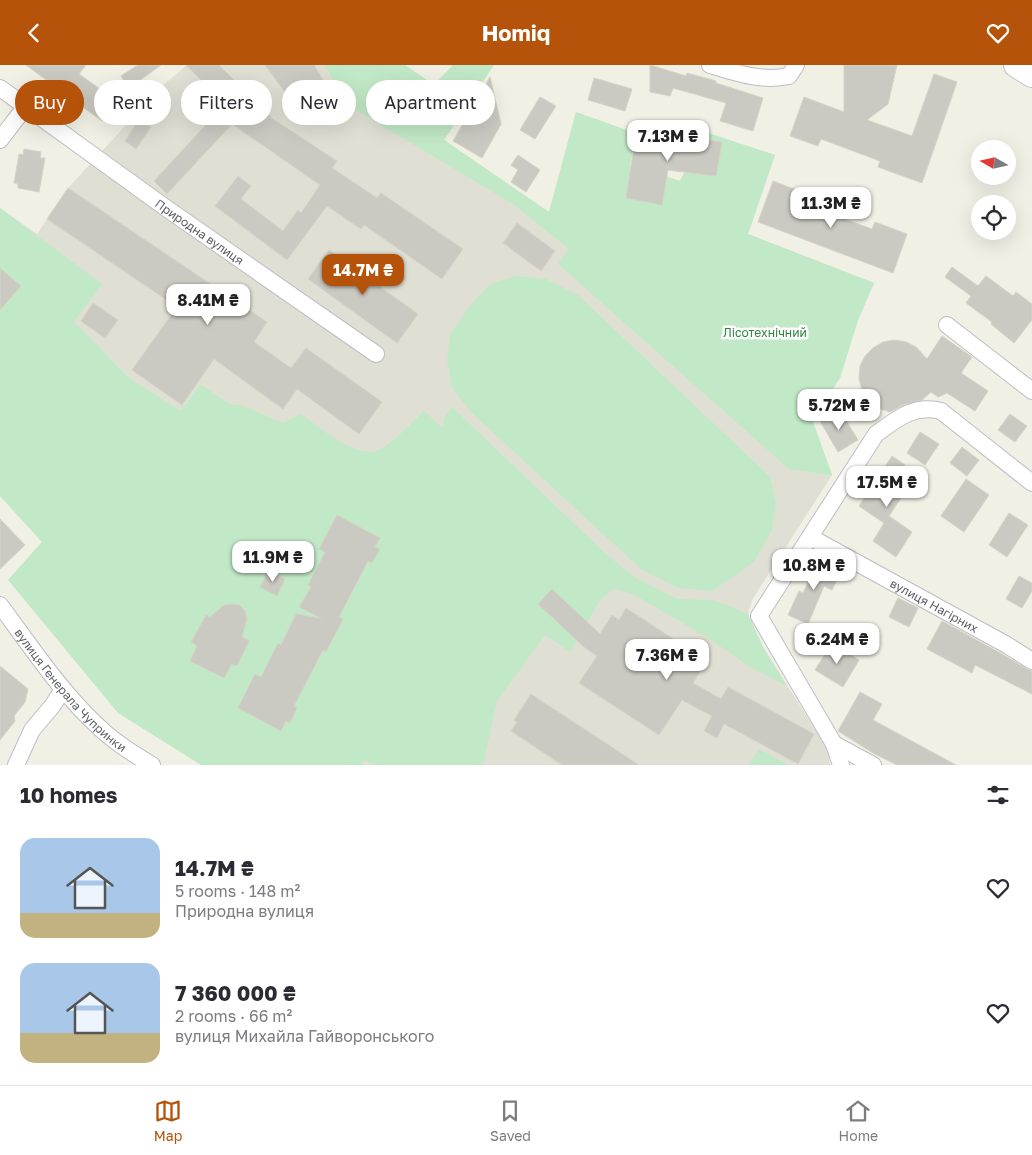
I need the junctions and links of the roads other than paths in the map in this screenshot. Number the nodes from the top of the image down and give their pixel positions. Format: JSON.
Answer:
{"nodes":[{"id":1,"x":710,"y":65,"type":"edge"},
{"id":2,"x":796,"y":65,"type":"edge"},
{"id":3,"x":1016,"y":65,"type":"edge"},
{"id":4,"x":1032,"y":75,"type":"edge"},
{"id":5,"x":0,"y":88,"type":"edge"},
{"id":6,"x":15,"y":98,"type":"edge"},
{"id":7,"x":15,"y":120,"type":"edge"},
{"id":8,"x":52,"y":125,"type":"edge"},
{"id":9,"x":0,"y":140,"type":"edge"},
{"id":10,"x":947,"y":325,"type":"dead end"},
{"id":11,"x":376,"y":355,"type":"dead end"},
{"id":12,"x":1032,"y":391,"type":"edge"},
{"id":13,"x":1032,"y":483,"type":"edge"},
{"id":14,"x":810,"y":537,"type":"junction"},
{"id":15,"x":0,"y":605,"type":"edge"},
{"id":16,"x":1032,"y":661,"type":"edge"},
{"id":17,"x":63,"y":689,"type":"junction"},
{"id":18,"x":834,"y":744,"type":"junction"},
{"id":19,"x":16,"y":765,"type":"edge"},
{"id":20,"x":152,"y":765,"type":"edge"},
{"id":21,"x":841,"y":765,"type":"edge"},
{"id":22,"x":873,"y":765,"type":"edge"}],
"edges":[{"from":1,"to":2,"type":"street"},
{"from":3,"to":4,"type":"main road"},
{"from":5,"to":6,"type":"street","name":"Природна вулиця"},
{"from":7,"to":9,"type":"street"},
{"from":8,"to":11,"type":"street","name":"Природна вулиця"},
{"from":10,"to":12,"type":"street"},
{"from":13,"to":14,"type":"street"},
{"from":14,"to":16,"type":"street","name":"вулиця Нагірних"},
{"from":14,"to":18,"type":"street"},
{"from":15,"to":17,"type":"street","name":"вулиця Генерала Чупринки"},
{"from":17,"to":19,"type":"street"},
{"from":17,"to":20,"type":"street","name":"вулиця Генерала Чупринки"},
{"from":18,"to":21,"type":"street"},
{"from":18,"to":22,"type":"street"}]}
